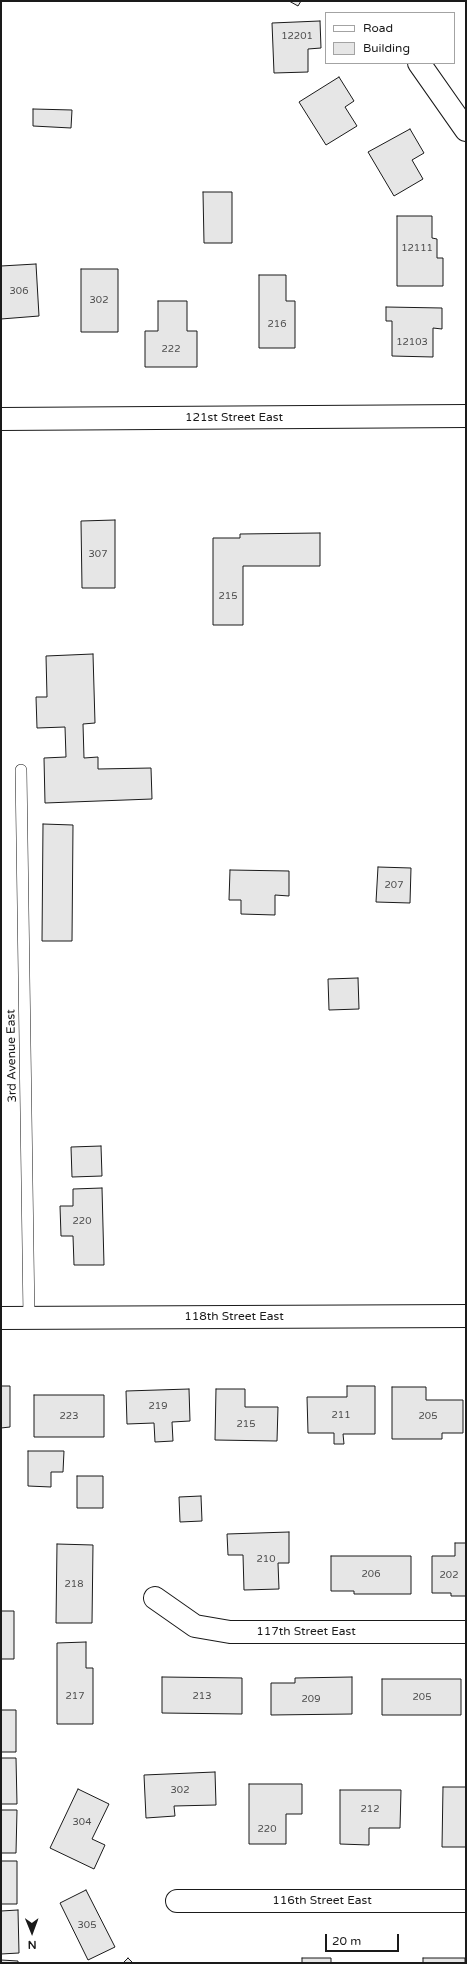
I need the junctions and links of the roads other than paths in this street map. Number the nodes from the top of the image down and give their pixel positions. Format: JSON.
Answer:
{"nodes":[{"id":1,"x":420,"y":64,"type":"edge"},
{"id":2,"x":466,"y":130,"type":"edge"},
{"id":3,"x":466,"y":416,"type":"edge"},
{"id":4,"x":1,"y":419,"type":"edge"},
{"id":5,"x":22,"y":770,"type":"dead end"},
{"id":6,"x":466,"y":1316,"type":"edge"},
{"id":7,"x":1,"y":1318,"type":"edge"},
{"id":8,"x":28,"y":1318,"type":"junction"},
{"id":9,"x":155,"y":1598,"type":"dead end"},
{"id":10,"x":466,"y":1632,"type":"edge"},
{"id":11,"x":177,"y":1901,"type":"dead end"},
{"id":12,"x":466,"y":1901,"type":"edge"}],
"edges":[{"from":1,"to":2,"type":"street"},
{"from":3,"to":4,"type":"street","name":"121st Street East"},
{"from":5,"to":8,"type":"lane","name":"3rd Avenue East"},
{"from":6,"to":8,"type":"street","name":"118th Street East"},
{"from":7,"to":8,"type":"street","name":"118th Street East"},
{"from":9,"to":10,"type":"street","name":"117th Street East"},
{"from":11,"to":12,"type":"street","name":"116th Street East"}]}
